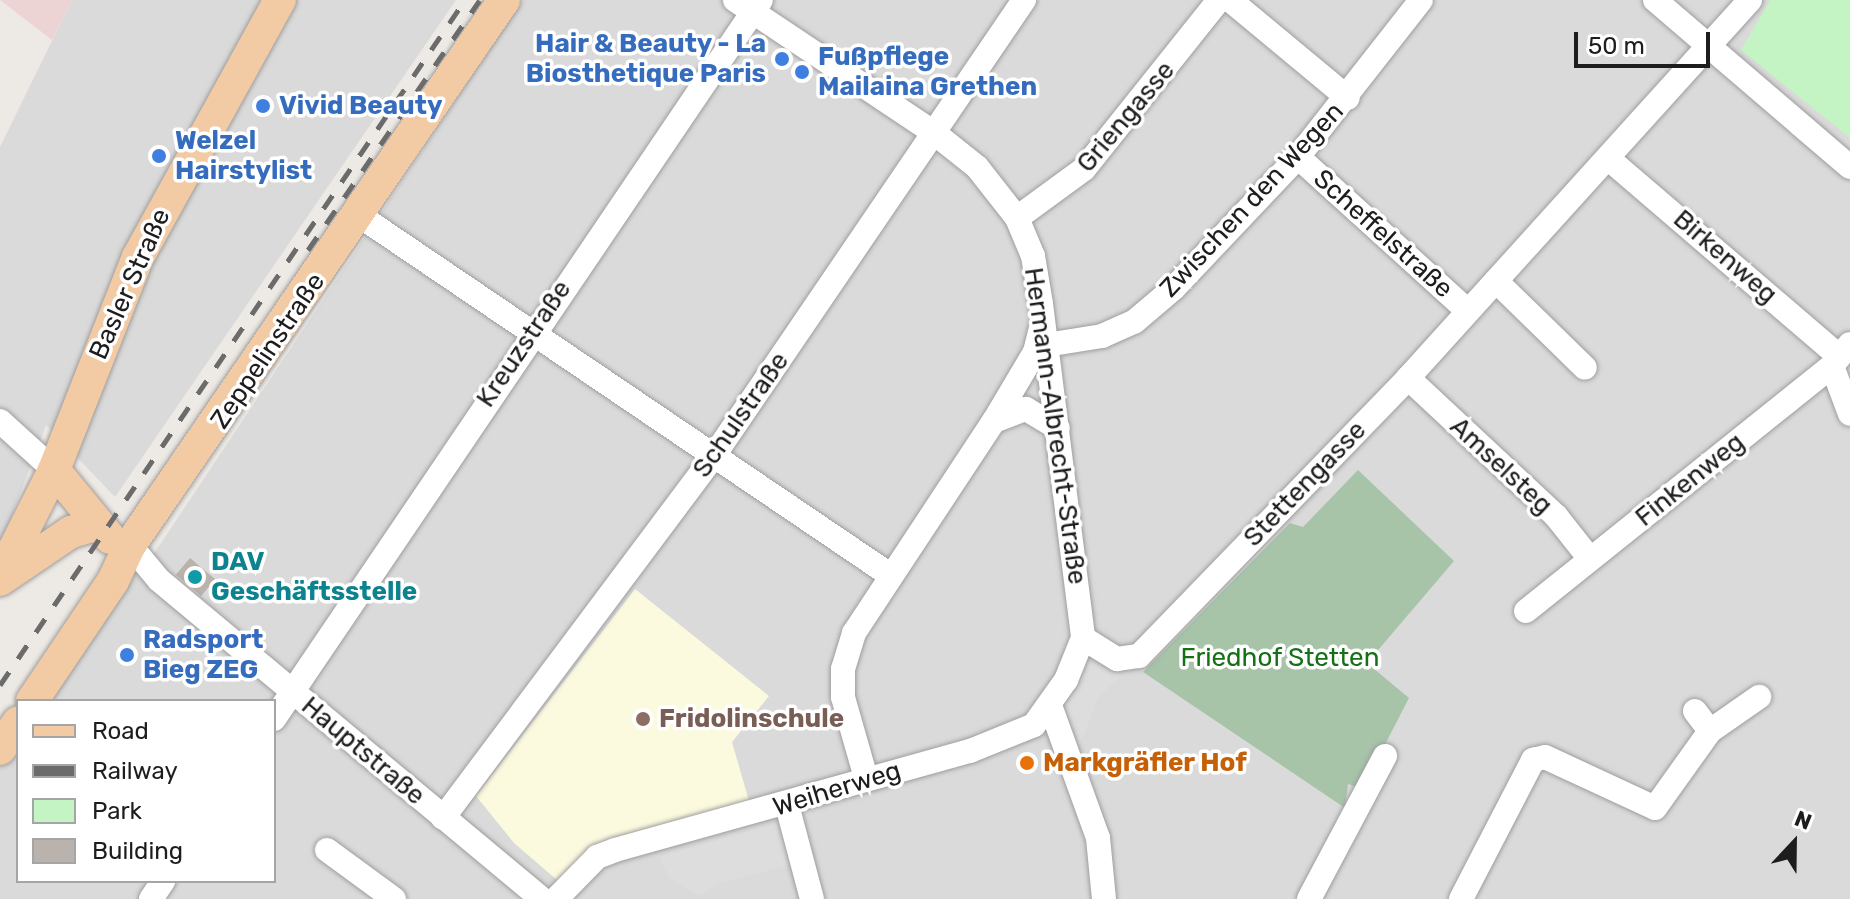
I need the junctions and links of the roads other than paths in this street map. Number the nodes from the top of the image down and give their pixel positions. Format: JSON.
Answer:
{"nodes":[{"id":1,"x":280,"y":0,"type":"edge"},
{"id":2,"x":504,"y":0,"type":"edge"},
{"id":3,"x":1024,"y":0,"type":"edge"},
{"id":4,"x":1219,"y":0,"type":"edge"},
{"id":5,"x":1230,"y":0,"type":"edge"},
{"id":6,"x":1421,"y":0,"type":"edge"},
{"id":7,"x":1655,"y":0,"type":"edge"},
{"id":8,"x":1750,"y":0,"type":"edge"},
{"id":9,"x":750,"y":4,"type":"edge"},
{"id":10,"x":1710,"y":49,"type":"junction"},
{"id":11,"x":1348,"y":98,"type":"junction"},
{"id":12,"x":933,"y":132,"type":"junction"},
{"id":13,"x":1298,"y":157,"type":"junction"},
{"id":14,"x":1610,"y":160,"type":"junction"},
{"id":15,"x":1850,"y":167,"type":"edge"},
{"id":16,"x":360,"y":216,"type":"junction"},
{"id":17,"x":1017,"y":218,"type":"junction"},
{"id":18,"x":1496,"y":281,"type":"junction"},
{"id":19,"x":1468,"y":311,"type":"junction"},
{"id":20,"x":533,"y":330,"type":"junction"},
{"id":21,"x":1044,"y":334,"type":"junction"},
{"id":22,"x":1840,"y":355,"type":"edge"},
{"id":23,"x":1585,"y":368,"type":"dead end"},
{"id":24,"x":1408,"y":378,"type":"junction"},
{"id":25,"x":1850,"y":414,"type":"edge"},
{"id":26,"x":0,"y":421,"type":"edge"},
{"id":27,"x":994,"y":421,"type":"junction"},
{"id":28,"x":1058,"y":428,"type":"junction"},
{"id":29,"x":713,"y":457,"type":"junction"},
{"id":30,"x":54,"y":470,"type":"junction"},
{"id":31,"x":95,"y":525,"type":"junction"},
{"id":32,"x":130,"y":545,"type":"junction"},
{"id":33,"x":1590,"y":559,"type":"junction"},
{"id":34,"x":890,"y":575,"type":"junction"},
{"id":35,"x":0,"y":579,"type":"edge"},
{"id":36,"x":1526,"y":611,"type":"dead end"},
{"id":37,"x":1092,"y":645,"type":"junction"},
{"id":38,"x":292,"y":692,"type":"junction"},
{"id":39,"x":1759,"y":697,"type":"dead end"},
{"id":40,"x":33,"y":699,"type":"edge"},
{"id":41,"x":1051,"y":708,"type":"junction"},
{"id":42,"x":276,"y":716,"type":"edge"},
{"id":43,"x":16,"y":725,"type":"edge"},
{"id":44,"x":0,"y":749,"type":"edge"},
{"id":45,"x":1385,"y":756,"type":"dead end"},
{"id":46,"x":866,"y":778,"type":"junction"},
{"id":47,"x":787,"y":805,"type":"junction"},
{"id":48,"x":443,"y":818,"type":"junction"},
{"id":49,"x":327,"y":850,"type":"dead end"},
{"id":50,"x":394,"y":899,"type":"edge"},
{"id":51,"x":542,"y":899,"type":"edge"},
{"id":52,"x":556,"y":899,"type":"edge"},
{"id":53,"x":812,"y":899,"type":"edge"},
{"id":54,"x":1104,"y":899,"type":"edge"},
{"id":55,"x":1309,"y":899,"type":"edge"},
{"id":56,"x":1461,"y":899,"type":"edge"}],
"edges":[{"from":1,"to":30,"type":"main road","name":"Basler Straße"},
{"from":2,"to":16,"type":"main road","name":"Zeppelinstraße"},
{"from":3,"to":12,"type":"street","name":"Schulstraße"},
{"from":4,"to":17,"type":"street","name":"Griengasse"},
{"from":5,"to":11,"type":"street"},
{"from":6,"to":11,"type":"street","name":"Zwischen den Wegen"},
{"from":7,"to":10,"type":"street"},
{"from":8,"to":10,"type":"street","name":"Stettengasse"},
{"from":9,"to":12,"type":"street","name":"Hermann-Albrecht-Straße"},
{"from":9,"to":20,"type":"street","name":"Kreuzstraße"},
{"from":10,"to":14,"type":"street","name":"Stettengasse"},
{"from":10,"to":15,"type":"street"},
{"from":11,"to":13,"type":"street","name":"Zwischen den Wegen"},
{"from":12,"to":17,"type":"street","name":"Hermann-Albrecht-Straße"},
{"from":12,"to":29,"type":"street","name":"Schulstraße"},
{"from":13,"to":19,"type":"street","name":"Scheffelstraße"},
{"from":13,"to":21,"type":"street","name":"Zwischen den Wegen"},
{"from":14,"to":18,"type":"street","name":"Stettengasse"},
{"from":14,"to":22,"type":"street","name":"Birkenweg"},
{"from":16,"to":20,"type":"street"},
{"from":16,"to":32,"type":"main road","name":"Zeppelinstraße"},
{"from":17,"to":21,"type":"street","name":"Hermann-Albrecht-Straße"},
{"from":18,"to":19,"type":"street","name":"Stettengasse"},
{"from":18,"to":23,"type":"street"},
{"from":19,"to":24,"type":"street","name":"Stettengasse"},
{"from":20,"to":29,"type":"street"},
{"from":20,"to":38,"type":"street","name":"Kreuzstraße"},
{"from":21,"to":27,"type":"street"},
{"from":21,"to":28,"type":"street","name":"Hermann-Albrecht-Straße"},
{"from":22,"to":25,"type":"street","name":"Birkenweg"},
{"from":22,"to":33,"type":"street","name":"Finkenweg"},
{"from":24,"to":33,"type":"street","name":"Amselsteg"},
{"from":24,"to":37,"type":"street","name":"Stettengasse"},
{"from":26,"to":30,"type":"street"},
{"from":27,"to":28,"type":"street"},
{"from":27,"to":34,"type":"street"},
{"from":28,"to":37,"type":"street","name":"Hermann-Albrecht-Straße"},
{"from":29,"to":34,"type":"street"},
{"from":29,"to":48,"type":"street","name":"Schulstraße"},
{"from":30,"to":31,"type":"main road","name":"Hauptstraße"},
{"from":30,"to":35,"type":"main road","name":"Basler Straße"},
{"from":31,"to":32,"type":"main road","name":"Hauptstraße"},
{"from":31,"to":35,"type":"main road"},
{"from":32,"to":38,"type":"street","name":"Hauptstraße"},
{"from":32,"to":40,"type":"main road","name":"Zeppelinstraße"},
{"from":33,"to":36,"type":"street","name":"Finkenweg"},
{"from":34,"to":46,"type":"street"},
{"from":37,"to":41,"type":"street"},
{"from":38,"to":42,"type":"street","name":"Kreuzstraße"},
{"from":38,"to":48,"type":"street","name":"Hauptstraße"},
{"from":39,"to":56,"type":"street"},
{"from":41,"to":46,"type":"street","name":"Weiherweg"},
{"from":41,"to":54,"type":"street"},
{"from":43,"to":44,"type":"main road"},
{"from":45,"to":55,"type":"street"},
{"from":46,"to":47,"type":"street","name":"Weiherweg"},
{"from":47,"to":52,"type":"street","name":"Weiherweg"},
{"from":47,"to":53,"type":"street"},
{"from":48,"to":51,"type":"street","name":"Hauptstraße"},
{"from":49,"to":50,"type":"street"}]}
